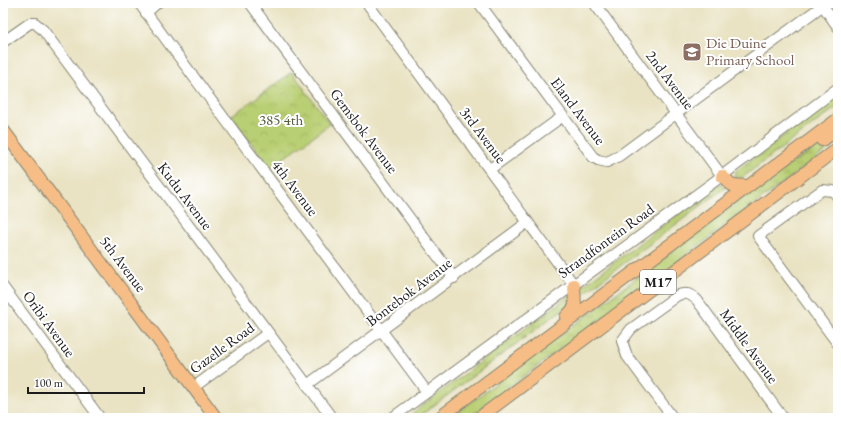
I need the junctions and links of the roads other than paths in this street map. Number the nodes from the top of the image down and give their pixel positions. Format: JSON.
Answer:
{"nodes":[{"id":1,"x":139,"y":3,"type":"edge"},
{"id":2,"x":157,"y":3,"type":"edge"},
{"id":3,"x":250,"y":3,"type":"edge"},
{"id":4,"x":367,"y":3,"type":"edge"},
{"id":5,"x":480,"y":3,"type":"edge"},
{"id":6,"x":594,"y":3,"type":"edge"},
{"id":7,"x":823,"y":4,"type":"edge"},
{"id":8,"x":146,"y":13,"type":"junction"},
{"id":9,"x":838,"y":27,"type":"edge"},
{"id":10,"x":3,"y":42,"type":"edge"},
{"id":11,"x":838,"y":88,"type":"edge"},
{"id":12,"x":676,"y":114,"type":"junction"},
{"id":13,"x":563,"y":116,"type":"junction"},
{"id":14,"x":838,"y":119,"type":"edge"},
{"id":15,"x":3,"y":130,"type":"edge"},
{"id":16,"x":838,"y":130,"type":"edge"},
{"id":17,"x":838,"y":148,"type":"edge"},
{"id":18,"x":490,"y":169,"type":"junction"},
{"id":19,"x":722,"y":176,"type":"junction"},
{"id":20,"x":760,"y":178,"type":"junction"},
{"id":21,"x":748,"y":186,"type":"junction"},
{"id":22,"x":838,"y":197,"type":"edge"},
{"id":23,"x":528,"y":222,"type":"junction"},
{"id":24,"x":454,"y":278,"type":"junction"},
{"id":25,"x":574,"y":285,"type":"junction"},
{"id":26,"x":3,"y":287,"type":"edge"},
{"id":27,"x":556,"y":330,"type":"junction"},
{"id":28,"x":382,"y":331,"type":"junction"},
{"id":29,"x":268,"y":333,"type":"junction"},
{"id":30,"x":838,"y":344,"type":"edge"},
{"id":31,"x":307,"y":385,"type":"junction"},
{"id":32,"x":194,"y":387,"type":"junction"},
{"id":33,"x":427,"y":392,"type":"junction"},
{"id":34,"x":100,"y":418,"type":"edge"},
{"id":35,"x":216,"y":418,"type":"edge"},
{"id":36,"x":332,"y":418,"type":"edge"},
{"id":37,"x":392,"y":418,"type":"edge"},
{"id":38,"x":439,"y":418,"type":"edge"},
{"id":39,"x":479,"y":418,"type":"edge"},
{"id":40,"x":673,"y":418,"type":"edge"},
{"id":41,"x":783,"y":418,"type":"edge"}],
"edges":[{"from":1,"to":8,"type":"street","name":"4th Avenue"},
{"from":2,"to":8,"type":"street"},
{"from":3,"to":24,"type":"street","name":"Gemsbok Avenue"},
{"from":4,"to":18,"type":"street","name":"3rd Avenue"},
{"from":5,"to":13,"type":"street","name":"Eland Avenue"},
{"from":6,"to":12,"type":"street","name":"2nd Avenue"},
{"from":7,"to":9,"type":"street"},
{"from":7,"to":12,"type":"street"},
{"from":8,"to":28,"type":"street","name":"4th Avenue"},
{"from":10,"to":29,"type":"street","name":"Kudu Avenue"},
{"from":11,"to":19,"type":"street","name":"Strandfontein Road"},
{"from":12,"to":13,"type":"street","name":"Eland Avenue"},
{"from":12,"to":19,"type":"street","name":"2nd Avenue"},
{"from":13,"to":18,"type":"street"},
{"from":14,"to":20,"type":"main road","number":"M17"},
{"from":15,"to":32,"type":"main road","name":"5th Avenue"},
{"from":16,"to":20,"type":"main road"},
{"from":17,"to":39,"type":"main road","number":"M17"},
{"from":18,"to":23,"type":"street","name":"3rd Avenue"},
{"from":19,"to":21,"type":"main road"},
{"from":19,"to":25,"type":"street","name":"Strandfontein Road"},
{"from":20,"to":21,"type":"main road","number":"M17"},
{"from":21,"to":27,"type":"main road","number":"M17"},
{"from":22,"to":30,"type":"street"},
{"from":23,"to":24,"type":"street","name":"Bontebok Avenue"},
{"from":23,"to":25,"type":"street","name":"3rd Avenue"},
{"from":24,"to":28,"type":"street","name":"Bontebok Avenue"},
{"from":25,"to":27,"type":"main road"},
{"from":25,"to":33,"type":"street","name":"Strandfontein Road"},
{"from":26,"to":34,"type":"street","name":"Oribi Avenue"},
{"from":27,"to":38,"type":"main road","number":"M17"},
{"from":28,"to":31,"type":"street","name":"Bontebok Avenue"},
{"from":28,"to":33,"type":"street","name":"4th Avenue"},
{"from":29,"to":31,"type":"street","name":"Kudu Avenue"},
{"from":29,"to":32,"type":"street","name":"Gazelle Road"},
{"from":31,"to":36,"type":"street","name":"Kudu Avenue"},
{"from":32,"to":35,"type":"main road","name":"5th Avenue"},
{"from":33,"to":37,"type":"street","name":"Strandfontein Road"},
{"from":40,"to":41,"type":"street","name":"Middle Avenue"}]}
